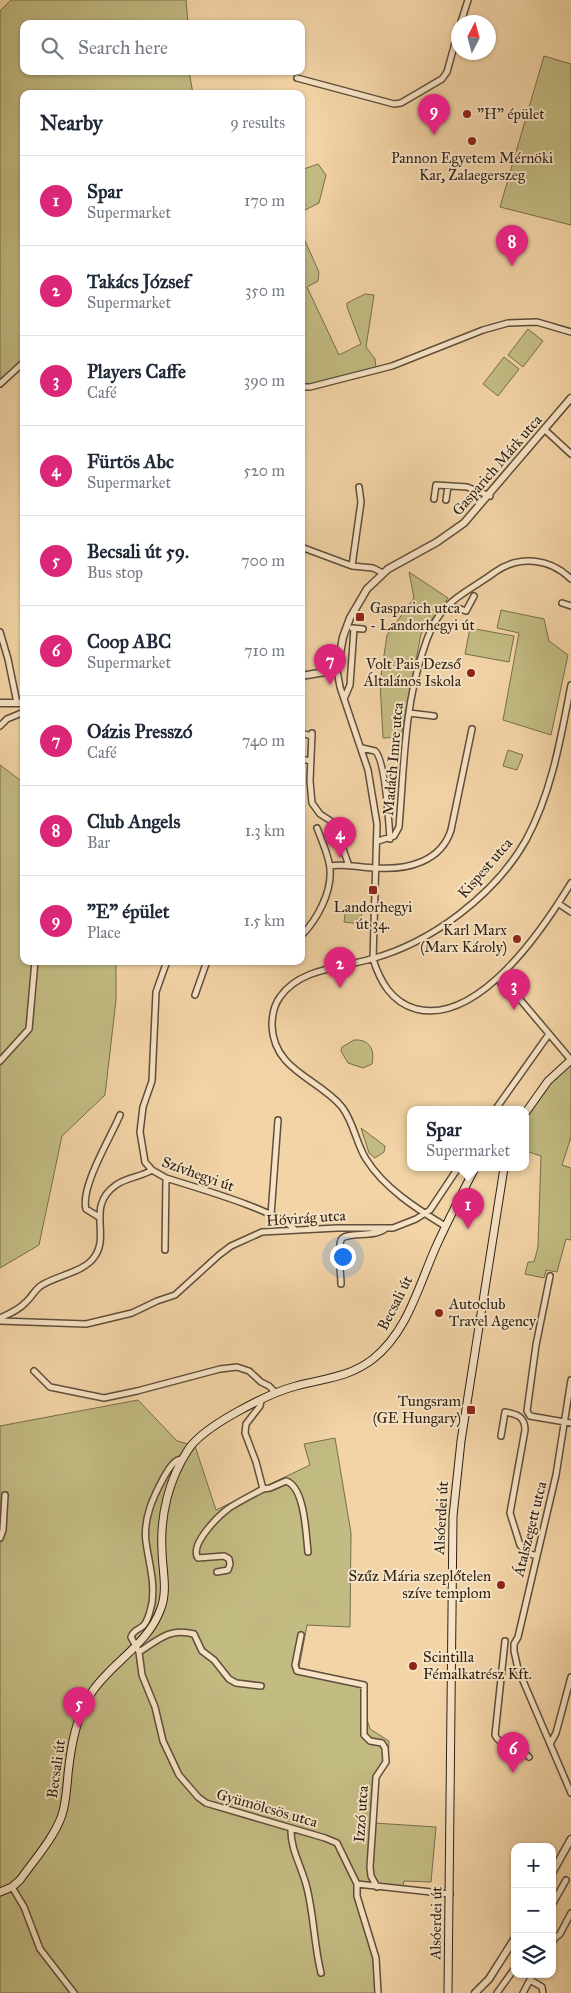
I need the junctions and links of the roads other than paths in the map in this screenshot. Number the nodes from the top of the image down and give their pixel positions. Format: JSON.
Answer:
{"nodes":[{"id":1,"x":468,"y":0,"type":"edge"},
{"id":2,"x":463,"y":15,"type":"edge"},
{"id":3,"x":451,"y":57,"type":"edge"},
{"id":4,"x":297,"y":78,"type":"dead end"},
{"id":5,"x":571,"y":332,"type":"edge"},
{"id":6,"x":20,"y":366,"type":"edge"},
{"id":7,"x":0,"y":384,"type":"edge"},
{"id":8,"x":305,"y":387,"type":"edge"},
{"id":9,"x":571,"y":398,"type":"edge"},
{"id":10,"x":544,"y":429,"type":"junction"},
{"id":11,"x":571,"y":454,"type":"edge"},
{"id":12,"x":448,"y":486,"type":"junction"},
{"id":13,"x":360,"y":487,"type":"dead end"},
{"id":14,"x":490,"y":496,"type":"junction"},
{"id":15,"x":434,"y":499,"type":"dead end"},
{"id":16,"x":446,"y":500,"type":"dead end"},
{"id":17,"x":305,"y":548,"type":"edge"},
{"id":18,"x":352,"y":566,"type":"junction"},
{"id":19,"x":383,"y":573,"type":"junction"},
{"id":20,"x":571,"y":578,"type":"edge"},
{"id":21,"x":474,"y":596,"type":"dead end"},
{"id":22,"x":562,"y":603,"type":"dead end"},
{"id":23,"x":449,"y":605,"type":"junction"},
{"id":24,"x":571,"y":606,"type":"edge"},
{"id":25,"x":346,"y":627,"type":"junction"},
{"id":26,"x":354,"y":628,"type":"junction"},
{"id":27,"x":363,"y":629,"type":"dead end"},
{"id":28,"x":0,"y":632,"type":"edge"},
{"id":29,"x":337,"y":670,"type":"junction"},
{"id":30,"x":305,"y":675,"type":"edge"},
{"id":31,"x":571,"y":685,"type":"edge"},
{"id":32,"x":344,"y":699,"type":"junction"},
{"id":33,"x":0,"y":703,"type":"edge"},
{"id":34,"x":20,"y":703,"type":"edge"},
{"id":35,"x":409,"y":713,"type":"junction"},
{"id":36,"x":20,"y":714,"type":"edge"},
{"id":37,"x":434,"y":716,"type":"dead end"},
{"id":38,"x":0,"y":726,"type":"edge"},
{"id":39,"x":472,"y":729,"type":"dead end"},
{"id":40,"x":305,"y":734,"type":"edge"},
{"id":41,"x":362,"y":748,"type":"junction"},
{"id":42,"x":305,"y":760,"type":"edge"},
{"id":43,"x":311,"y":761,"type":"junction"},
{"id":44,"x":317,"y":828,"type":"dead end"},
{"id":45,"x":390,"y":839,"type":"junction"},
{"id":46,"x":378,"y":841,"type":"junction"},
{"id":47,"x":330,"y":866,"type":"junction"},
{"id":48,"x":349,"y":866,"type":"junction"},
{"id":49,"x":377,"y":868,"type":"junction"},
{"id":50,"x":571,"y":883,"type":"edge"},
{"id":51,"x":559,"y":904,"type":"junction"},
{"id":52,"x":571,"y":912,"type":"edge"},
{"id":53,"x":305,"y":931,"type":"edge"},
{"id":54,"x":373,"y":959,"type":"junction"},
{"id":55,"x":35,"y":965,"type":"edge"},
{"id":56,"x":166,"y":965,"type":"edge"},
{"id":57,"x":206,"y":965,"type":"edge"},
{"id":58,"x":500,"y":976,"type":"junction"},
{"id":59,"x":195,"y":995,"type":"dead end"},
{"id":60,"x":549,"y":1034,"type":"junction"},
{"id":61,"x":571,"y":1060,"type":"edge"},
{"id":62,"x":0,"y":1061,"type":"edge"},
{"id":63,"x":498,"y":1106,"type":"edge"},
{"id":64,"x":529,"y":1108,"type":"edge"},
{"id":65,"x":120,"y":1115,"type":"dead end"},
{"id":66,"x":278,"y":1120,"type":"dead end"},
{"id":67,"x":152,"y":1170,"type":"junction"},
{"id":68,"x":456,"y":1171,"type":"edge"},
{"id":69,"x":474,"y":1171,"type":"edge"},
{"id":70,"x":504,"y":1171,"type":"edge"},
{"id":71,"x":166,"y":1178,"type":"junction"},
{"id":72,"x":426,"y":1214,"type":"junction"},
{"id":73,"x":271,"y":1215,"type":"junction"},
{"id":74,"x":99,"y":1217,"type":"junction"},
{"id":75,"x":446,"y":1226,"type":"junction"},
{"id":76,"x":385,"y":1229,"type":"junction"},
{"id":77,"x":295,"y":1230,"type":"junction"},
{"id":78,"x":165,"y":1250,"type":"dead end"},
{"id":79,"x":550,"y":1276,"type":"dead end"},
{"id":80,"x":341,"y":1284,"type":"dead end"},
{"id":81,"x":0,"y":1320,"type":"edge"},
{"id":82,"x":34,"y":1371,"type":"dead end"},
{"id":83,"x":571,"y":1380,"type":"edge"},
{"id":84,"x":276,"y":1393,"type":"junction"},
{"id":85,"x":261,"y":1401,"type":"junction"},
{"id":86,"x":564,"y":1422,"type":"junction"},
{"id":87,"x":571,"y":1423,"type":"edge"},
{"id":88,"x":501,"y":1436,"type":"dead end"},
{"id":89,"x":182,"y":1459,"type":"junction"},
{"id":90,"x":263,"y":1489,"type":"junction"},
{"id":91,"x":5,"y":1495,"type":"dead end"},
{"id":92,"x":2,"y":1510,"type":"edge"},
{"id":93,"x":0,"y":1538,"type":"edge"},
{"id":94,"x":308,"y":1552,"type":"dead end"},
{"id":95,"x":537,"y":1556,"type":"junction"},
{"id":96,"x":217,"y":1572,"type":"dead end"},
{"id":97,"x":301,"y":1634,"type":"dead end"},
{"id":98,"x":504,"y":1641,"type":"dead end"},
{"id":99,"x":137,"y":1650,"type":"junction"},
{"id":100,"x":571,"y":1676,"type":"edge"},
{"id":101,"x":261,"y":1686,"type":"dead end"},
{"id":102,"x":550,"y":1744,"type":"junction"},
{"id":103,"x":529,"y":1757,"type":"dead end"},
{"id":104,"x":571,"y":1793,"type":"edge"},
{"id":105,"x":291,"y":1828,"type":"junction"},
{"id":106,"x":571,"y":1840,"type":"edge"},
{"id":107,"x":556,"y":1865,"type":"edge"},
{"id":108,"x":566,"y":1880,"type":"dead end"},
{"id":109,"x":357,"y":1884,"type":"junction"},
{"id":110,"x":12,"y":1887,"type":"junction"},
{"id":111,"x":377,"y":1887,"type":"junction"},
{"id":112,"x":0,"y":1892,"type":"edge"},
{"id":113,"x":450,"y":1894,"type":"junction"},
{"id":114,"x":556,"y":1898,"type":"edge"},
{"id":115,"x":571,"y":1914,"type":"edge"},
{"id":116,"x":556,"y":1937,"type":"edge"},
{"id":117,"x":511,"y":1949,"type":"edge"},
{"id":118,"x":321,"y":1972,"type":"dead end"},
{"id":119,"x":511,"y":1974,"type":"edge"},
{"id":120,"x":530,"y":1980,"type":"joint"},
{"id":121,"x":74,"y":1993,"type":"edge"},
{"id":122,"x":378,"y":1993,"type":"edge"},
{"id":123,"x":448,"y":1993,"type":"edge"},
{"id":124,"x":475,"y":1993,"type":"edge"},
{"id":125,"x":497,"y":1993,"type":"edge"},
{"id":126,"x":523,"y":1993,"type":"edge"},
{"id":127,"x":543,"y":1993,"type":"edge"}],
"edges":[{"from":1,"to":2,"type":"street"},
{"from":3,"to":4,"type":"street"},
{"from":5,"to":8,"type":"street"},
{"from":6,"to":7,"type":"street"},
{"from":9,"to":10,"type":"street","name":"Gasparich Márk utca"},
{"from":10,"to":11,"type":"street"},
{"from":10,"to":14,"type":"street","name":"Gasparich Márk utca"},
{"from":12,"to":14,"type":"street"},
{"from":12,"to":15,"type":"street"},
{"from":12,"to":16,"type":"street"},
{"from":13,"to":18,"type":"street"},
{"from":14,"to":19,"type":"street","name":"Gasparich Márk utca"},
{"from":17,"to":18,"type":"street"},
{"from":18,"to":19,"type":"street"},
{"from":19,"to":25,"type":"street","name":"Gasparich Márk utca"},
{"from":20,"to":23,"type":"street","name":"Madách Imre utca"},
{"from":21,"to":23,"type":"street"},
{"from":22,"to":24,"type":"street"},
{"from":23,"to":35,"type":"street","name":"Madách Imre utca"},
{"from":25,"to":26,"type":"street"},
{"from":25,"to":29,"type":"street","name":"Gasparich Márk utca"},
{"from":26,"to":27,"type":"street"},
{"from":26,"to":32,"type":"street"},
{"from":28,"to":34,"type":"street"},
{"from":29,"to":30,"type":"street"},
{"from":29,"to":32,"type":"street"},
{"from":31,"to":54,"type":"street","name":"Kispest utca"},
{"from":32,"to":41,"type":"street"},
{"from":33,"to":34,"type":"street"},
{"from":35,"to":37,"type":"street"},
{"from":35,"to":45,"type":"street","name":"Madách Imre utca"},
{"from":36,"to":38,"type":"street"},
{"from":39,"to":49,"type":"street"},
{"from":40,"to":43,"type":"street"},
{"from":41,"to":45,"type":"street"},
{"from":41,"to":46,"type":"street"},
{"from":42,"to":43,"type":"street"},
{"from":43,"to":48,"type":"street"},
{"from":44,"to":47,"type":"street"},
{"from":45,"to":46,"type":"street"},
{"from":46,"to":49,"type":"street"},
{"from":47,"to":48,"type":"street"},
{"from":47,"to":53,"type":"street"},
{"from":48,"to":49,"type":"street"},
{"from":49,"to":54,"type":"street"},
{"from":50,"to":51,"type":"street"},
{"from":51,"to":52,"type":"street"},
{"from":51,"to":58,"type":"street"},
{"from":54,"to":58,"type":"street"},
{"from":54,"to":72,"type":"street","name":"Kispest utca"},
{"from":55,"to":62,"type":"street"},
{"from":56,"to":67,"type":"street","name":"Szívhegyi út"},
{"from":57,"to":59,"type":"street"},
{"from":58,"to":60,"type":"street"},
{"from":60,"to":61,"type":"street"},
{"from":60,"to":63,"type":"street"},
{"from":61,"to":64,"type":"main road"},
{"from":65,"to":74,"type":"street"},
{"from":66,"to":73,"type":"street"},
{"from":67,"to":71,"type":"street","name":"Szívhegyi út"},
{"from":67,"to":74,"type":"street"},
{"from":68,"to":72,"type":"street"},
{"from":69,"to":75,"type":"main road","name":"Becsali út"},
{"from":70,"to":113,"type":"main road","name":"Alsóerdei út"},
{"from":71,"to":73,"type":"street","name":"Szívhegyi út"},
{"from":71,"to":78,"type":"street"},
{"from":72,"to":75,"type":"street","name":"Kispest utca"},
{"from":72,"to":76,"type":"street","name":"Hóvirág utca"},
{"from":73,"to":77,"type":"street","name":"Szívhegyi út"},
{"from":74,"to":81,"type":"street"},
{"from":75,"to":84,"type":"main road","name":"Becsali út"},
{"from":76,"to":77,"type":"street","name":"Hóvirág utca"},
{"from":76,"to":80,"type":"street"},
{"from":77,"to":81,"type":"street","name":"Hóvirág utca"},
{"from":79,"to":86,"type":"street"},
{"from":82,"to":84,"type":"street"},
{"from":83,"to":86,"type":"street","name":"Átalszegett utca"},
{"from":84,"to":85,"type":"main road","name":"Becsali út"},
{"from":85,"to":89,"type":"main road","name":"Becsali út"},
{"from":85,"to":90,"type":"street","name":"Becsali út"},
{"from":86,"to":87,"type":"street"},
{"from":86,"to":95,"type":"street","name":"Átalszegett utca"},
{"from":88,"to":95,"type":"street"},
{"from":89,"to":99,"type":"main road","name":"Becsali út"},
{"from":89,"to":99,"type":"street","name":"Becsali út"},
{"from":90,"to":94,"type":"street"},
{"from":90,"to":96,"type":"street"},
{"from":91,"to":92,"type":"street"},
{"from":92,"to":93,"type":"street"},
{"from":95,"to":102,"type":"street","name":"Átalszegett utca"},
{"from":97,"to":111,"type":"street","name":"Izzó utca"},
{"from":98,"to":103,"type":"street"},
{"from":99,"to":101,"type":"street"},
{"from":99,"to":105,"type":"street","name":"Gyümölcsös utca"},
{"from":99,"to":110,"type":"main road","name":"Becsali út"},
{"from":100,"to":102,"type":"street"},
{"from":102,"to":104,"type":"street","name":"Átalszegett utca"},
{"from":105,"to":109,"type":"street","name":"Gyümölcsös utca"},
{"from":105,"to":118,"type":"street"},
{"from":106,"to":107,"type":"street"},
{"from":108,"to":114,"type":"street"},
{"from":109,"to":111,"type":"street"},
{"from":109,"to":122,"type":"street","name":"Gyümölcsös utca"},
{"from":110,"to":112,"type":"main road","name":"Becsali út"},
{"from":110,"to":121,"type":"street"},
{"from":111,"to":113,"type":"street"},
{"from":113,"to":123,"type":"main road","name":"Alsóerdei út"},
{"from":115,"to":116,"type":"street"},
{"from":117,"to":124,"type":"street"},
{"from":119,"to":125,"type":"street"},
{"from":120,"to":126,"type":"street"},
{"from":120,"to":127,"type":"street"}]}
